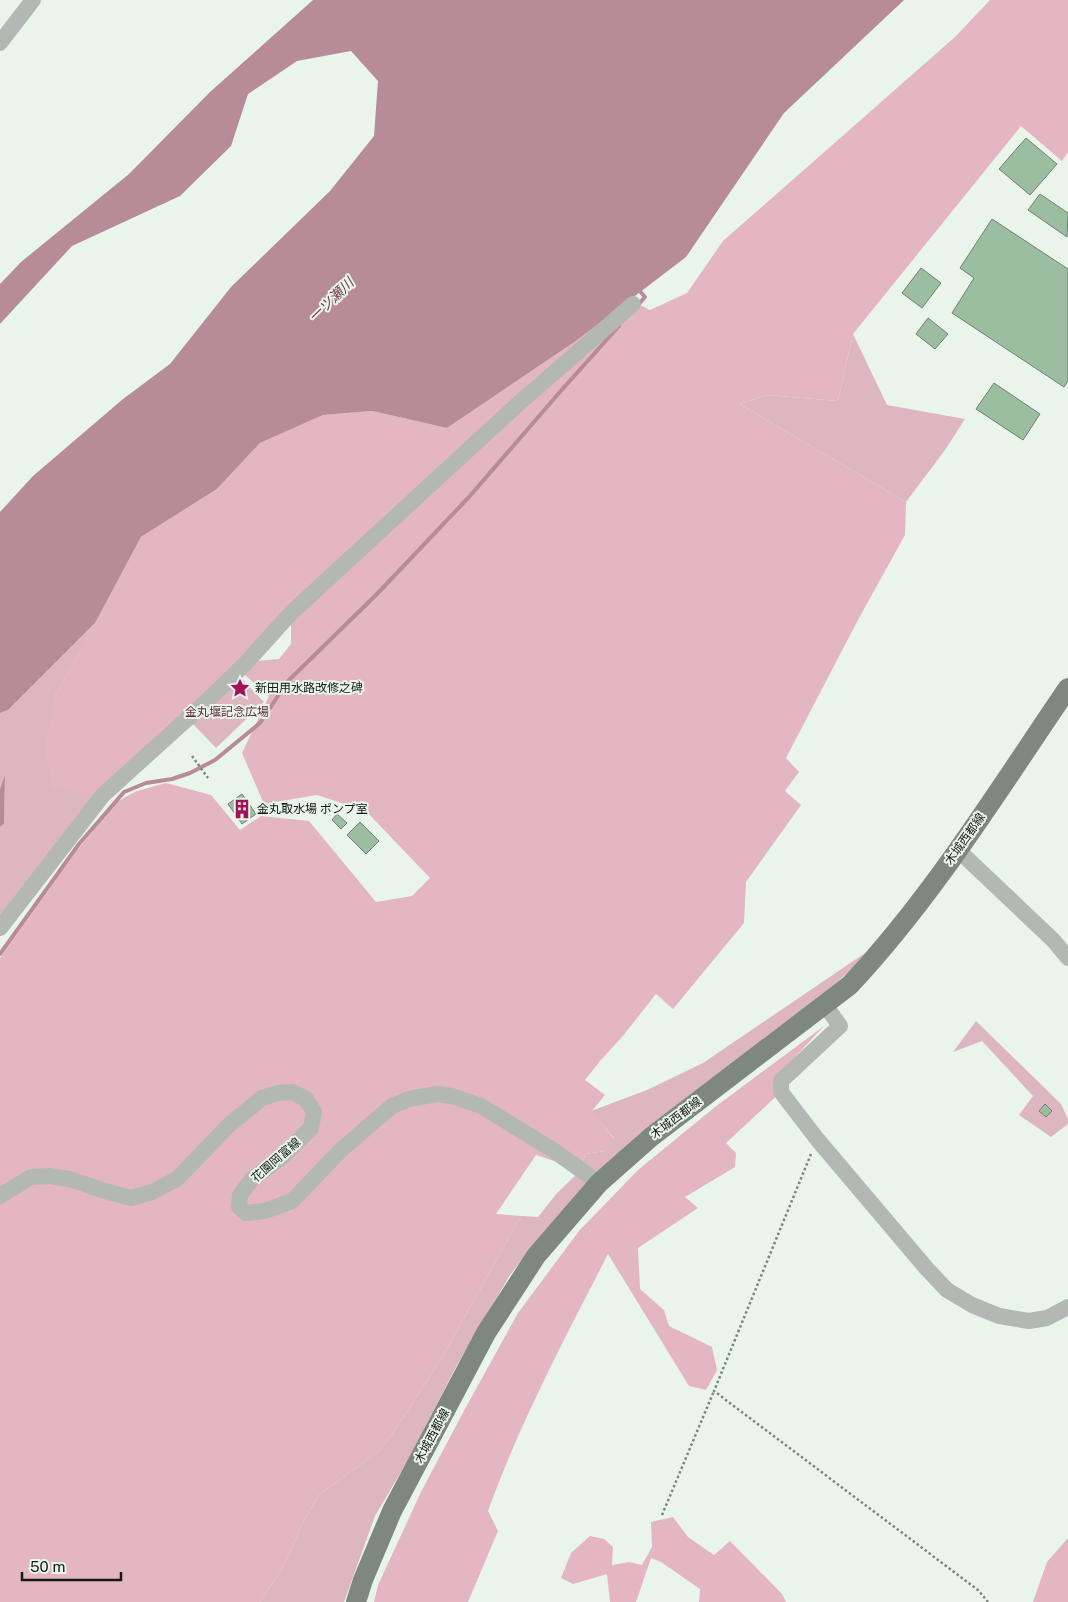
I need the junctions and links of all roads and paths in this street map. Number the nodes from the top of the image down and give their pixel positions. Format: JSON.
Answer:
{"nodes":[{"id":1,"x":33,"y":0,"type":"edge"},
{"id":2,"x":0,"y":43,"type":"edge"},
{"id":3,"x":633,"y":304,"type":"dead end"},
{"id":4,"x":1068,"y":688,"type":"edge"},
{"id":5,"x":192,"y":756,"type":"dead end"},
{"id":6,"x":208,"y":778,"type":"dead end"},
{"id":7,"x":958,"y":850,"type":"junction"},
{"id":8,"x":0,"y":928,"type":"edge"},
{"id":9,"x":1068,"y":958,"type":"edge"},
{"id":10,"x":825,"y":1005,"type":"junction"},
{"id":11,"x":817,"y":1139,"type":"junction"},
{"id":12,"x":600,"y":1183,"type":"junction"},
{"id":13,"x":0,"y":1196,"type":"edge"},
{"id":14,"x":1068,"y":1307,"type":"edge"},
{"id":15,"x":714,"y":1391,"type":"junction"},
{"id":16,"x":662,"y":1516,"type":"dead end"},
{"id":17,"x":356,"y":1602,"type":"edge"},
{"id":18,"x":988,"y":1602,"type":"edge"}],
"edges":[{"from":1,"to":2,"type":"street"},
{"from":3,"to":8,"type":"street"},
{"from":4,"to":7,"type":"main road","name":"木城西都線"},
{"from":5,"to":6,"type":"path"},
{"from":7,"to":9,"type":"street"},
{"from":7,"to":10,"type":"main road","name":"木城西都線"},
{"from":10,"to":11,"type":"street"},
{"from":10,"to":12,"type":"main road","name":"木城西都線"},
{"from":11,"to":14,"type":"street"},
{"from":11,"to":15,"type":"path"},
{"from":12,"to":13,"type":"street","name":"花園岡富線"},
{"from":12,"to":17,"type":"main road","name":"木城西都線"},
{"from":15,"to":16,"type":"path"},
{"from":15,"to":18,"type":"path"}]}
